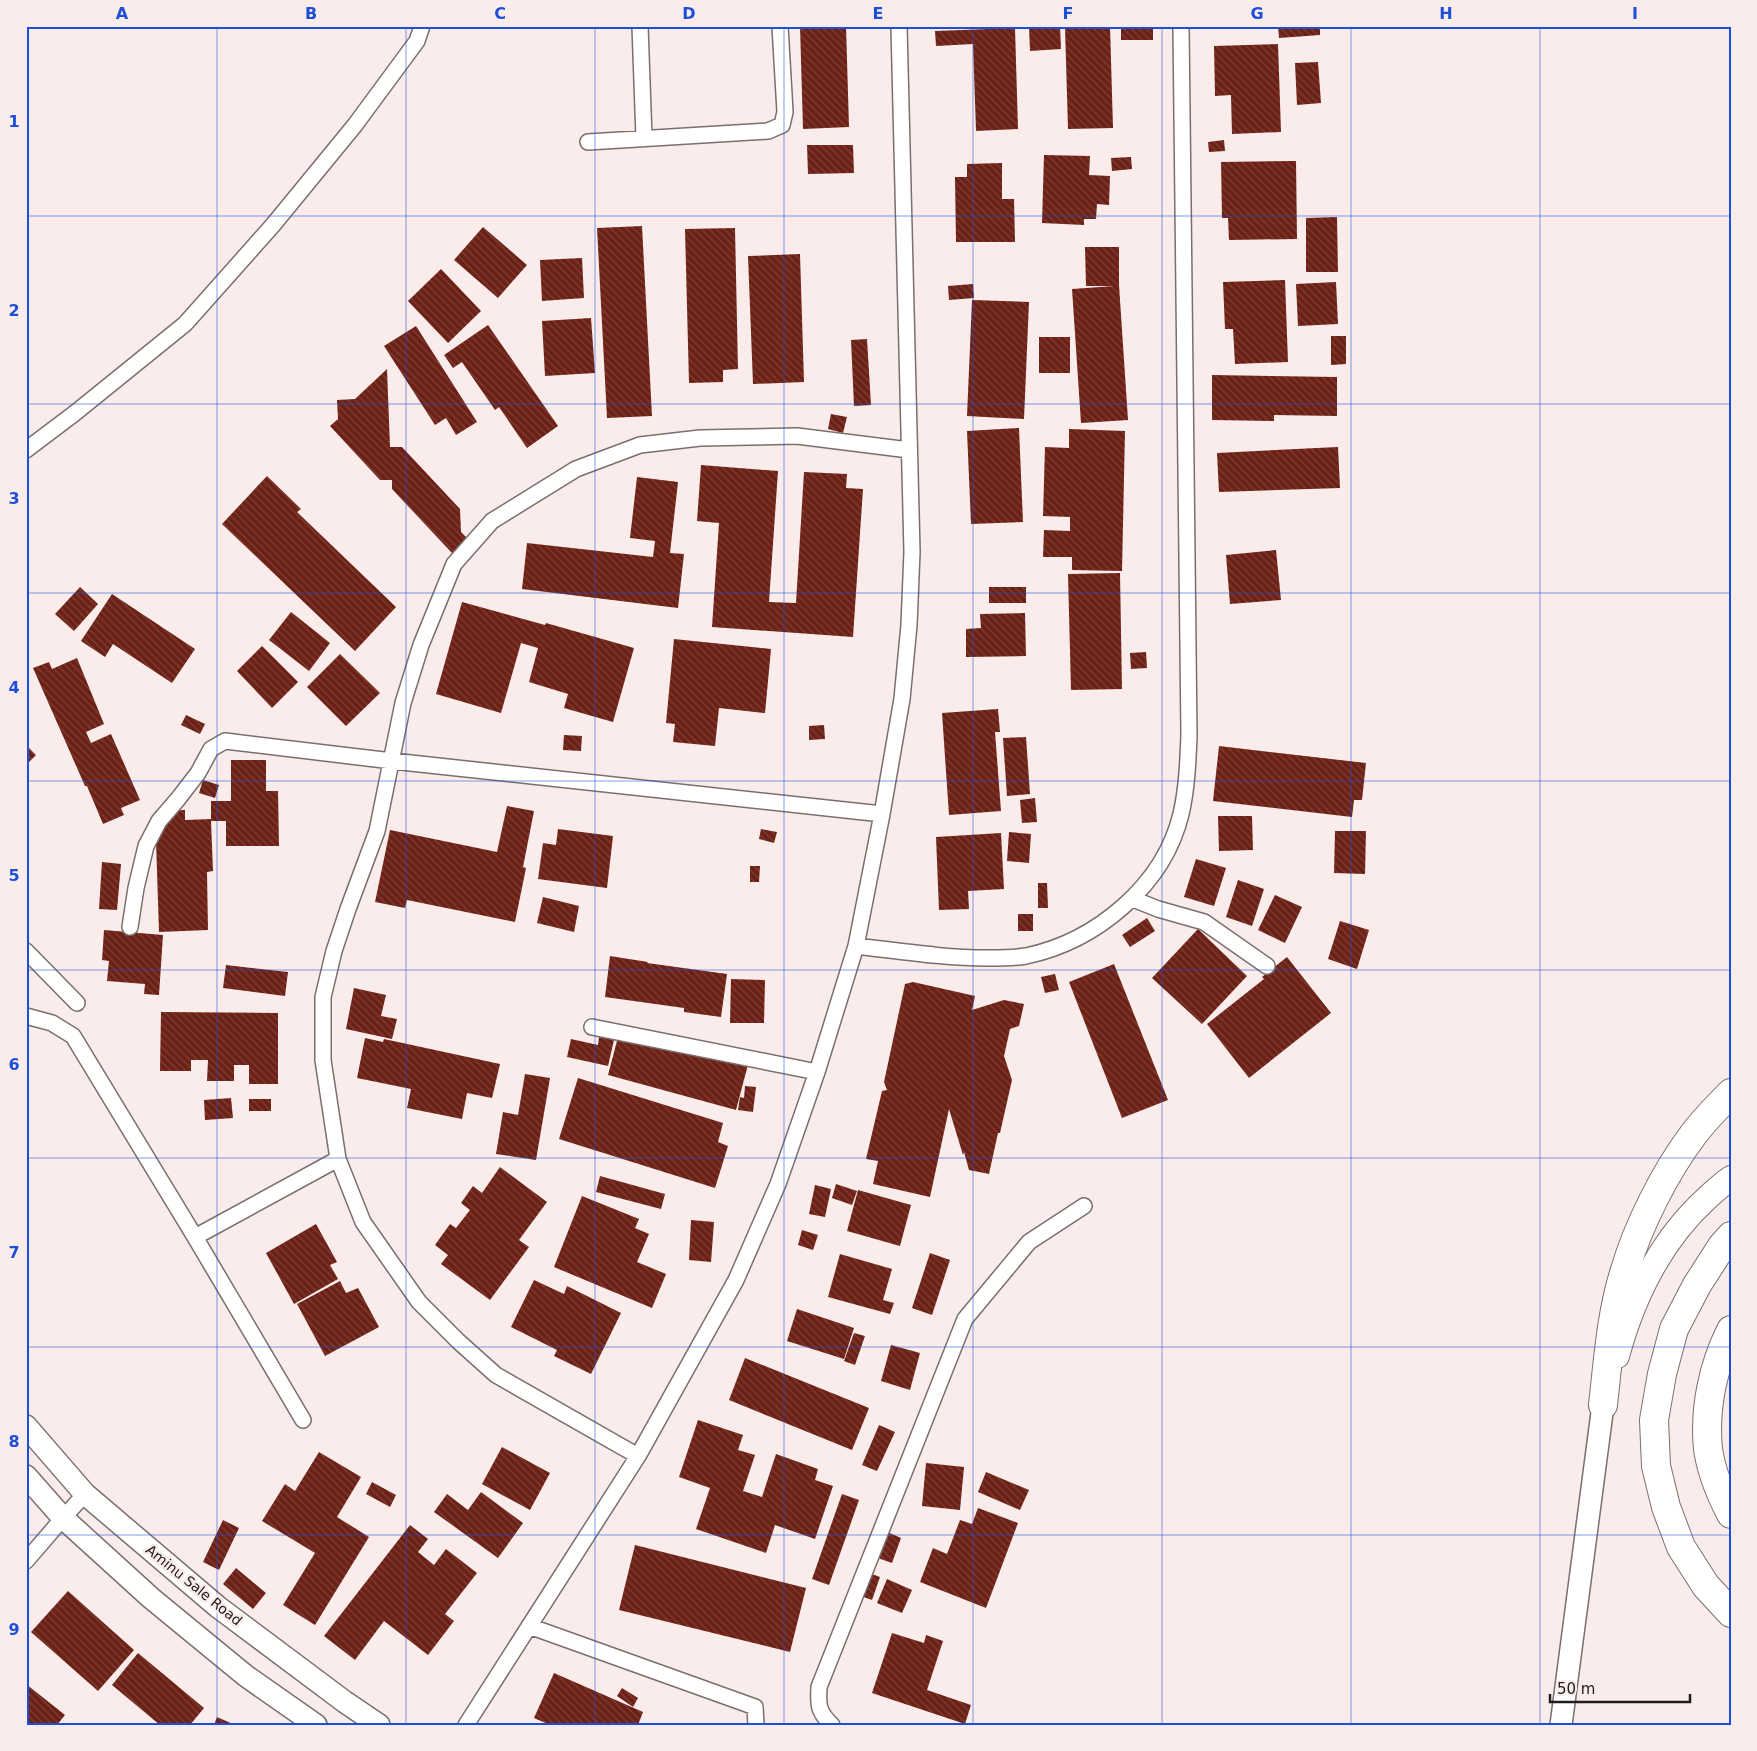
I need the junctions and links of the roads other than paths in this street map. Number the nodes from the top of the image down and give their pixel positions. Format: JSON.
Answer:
{"nodes":[{"id":1,"x":422,"y":26,"type":"edge"},
{"id":2,"x":640,"y":26,"type":"edge"},
{"id":3,"x":780,"y":26,"type":"edge"},
{"id":4,"x":899,"y":26,"type":"edge"},
{"id":5,"x":1181,"y":26,"type":"edge"},
{"id":6,"x":644,"y":138,"type":"junction"},
{"id":7,"x":588,"y":142,"type":"dead end"},
{"id":8,"x":26,"y":450,"type":"edge"},
{"id":9,"x":909,"y":450,"type":"junction"},
{"id":10,"x":392,"y":761,"type":"junction"},
{"id":11,"x":882,"y":814,"type":"junction"},
{"id":12,"x":1133,"y":899,"type":"junction"},
{"id":13,"x":130,"y":927,"type":"dead end"},
{"id":14,"x":856,"y":946,"type":"junction"},
{"id":15,"x":26,"y":951,"type":"edge"},
{"id":16,"x":1268,"y":966,"type":"dead end"},
{"id":17,"x":77,"y":1003,"type":"dead end"},
{"id":18,"x":26,"y":1016,"type":"edge"},
{"id":19,"x":592,"y":1027,"type":"dead end"},
{"id":20,"x":817,"y":1072,"type":"junction"},
{"id":21,"x":1731,"y":1093,"type":"edge"},
{"id":22,"x":338,"y":1159,"type":"junction"},
{"id":23,"x":1731,"y":1178,"type":"edge"},
{"id":24,"x":1084,"y":1206,"type":"dead end"},
{"id":25,"x":1731,"y":1236,"type":"edge"},
{"id":26,"x":195,"y":1237,"type":"junction"},
{"id":27,"x":1731,"y":1330,"type":"edge"},
{"id":28,"x":1603,"y":1405,"type":"junction"},
{"id":29,"x":303,"y":1420,"type":"dead end"},
{"id":30,"x":26,"y":1426,"type":"edge"},
{"id":31,"x":638,"y":1456,"type":"junction"},
{"id":32,"x":26,"y":1476,"type":"edge"},
{"id":33,"x":86,"y":1494,"type":"junction"},
{"id":34,"x":1731,"y":1514,"type":"edge"},
{"id":35,"x":63,"y":1518,"type":"junction"},
{"id":36,"x":26,"y":1561,"type":"edge"},
{"id":37,"x":1731,"y":1613,"type":"edge"},
{"id":38,"x":529,"y":1626,"type":"junction"},
{"id":39,"x":316,"y":1725,"type":"edge"},
{"id":40,"x":379,"y":1725,"type":"edge"},
{"id":41,"x":466,"y":1725,"type":"edge"},
{"id":42,"x":756,"y":1725,"type":"edge"},
{"id":43,"x":832,"y":1725,"type":"edge"},
{"id":44,"x":1561,"y":1725,"type":"edge"}],
"edges":[{"from":1,"to":8,"type":"street"},
{"from":2,"to":6,"type":"street"},
{"from":3,"to":6,"type":"street"},
{"from":4,"to":9,"type":"street"},
{"from":5,"to":12,"type":"street"},
{"from":6,"to":7,"type":"street"},
{"from":9,"to":10,"type":"street"},
{"from":9,"to":11,"type":"street"},
{"from":10,"to":11,"type":"street"},
{"from":10,"to":13,"type":"street"},
{"from":10,"to":22,"type":"street"},
{"from":11,"to":14,"type":"street"},
{"from":12,"to":14,"type":"street"},
{"from":12,"to":16,"type":"street"},
{"from":14,"to":20,"type":"street"},
{"from":15,"to":17,"type":"street"},
{"from":18,"to":26,"type":"street"},
{"from":19,"to":20,"type":"street"},
{"from":20,"to":31,"type":"street"},
{"from":21,"to":28,"type":"highway"},
{"from":22,"to":26,"type":"street"},
{"from":22,"to":31,"type":"street"},
{"from":23,"to":28,"type":"main road"},
{"from":24,"to":43,"type":"street"},
{"from":25,"to":37,"type":"highway"},
{"from":26,"to":29,"type":"street"},
{"from":27,"to":34,"type":"highway"},
{"from":28,"to":44,"type":"street"},
{"from":30,"to":33,"type":"street","name":"Aminu Sale Road"},
{"from":31,"to":38,"type":"street"},
{"from":32,"to":35,"type":"street"},
{"from":33,"to":35,"type":"street"},
{"from":33,"to":40,"type":"street","name":"Aminu Sale Road"},
{"from":35,"to":36,"type":"street"},
{"from":35,"to":39,"type":"street"},
{"from":38,"to":41,"type":"street"},
{"from":38,"to":42,"type":"street"}]}
